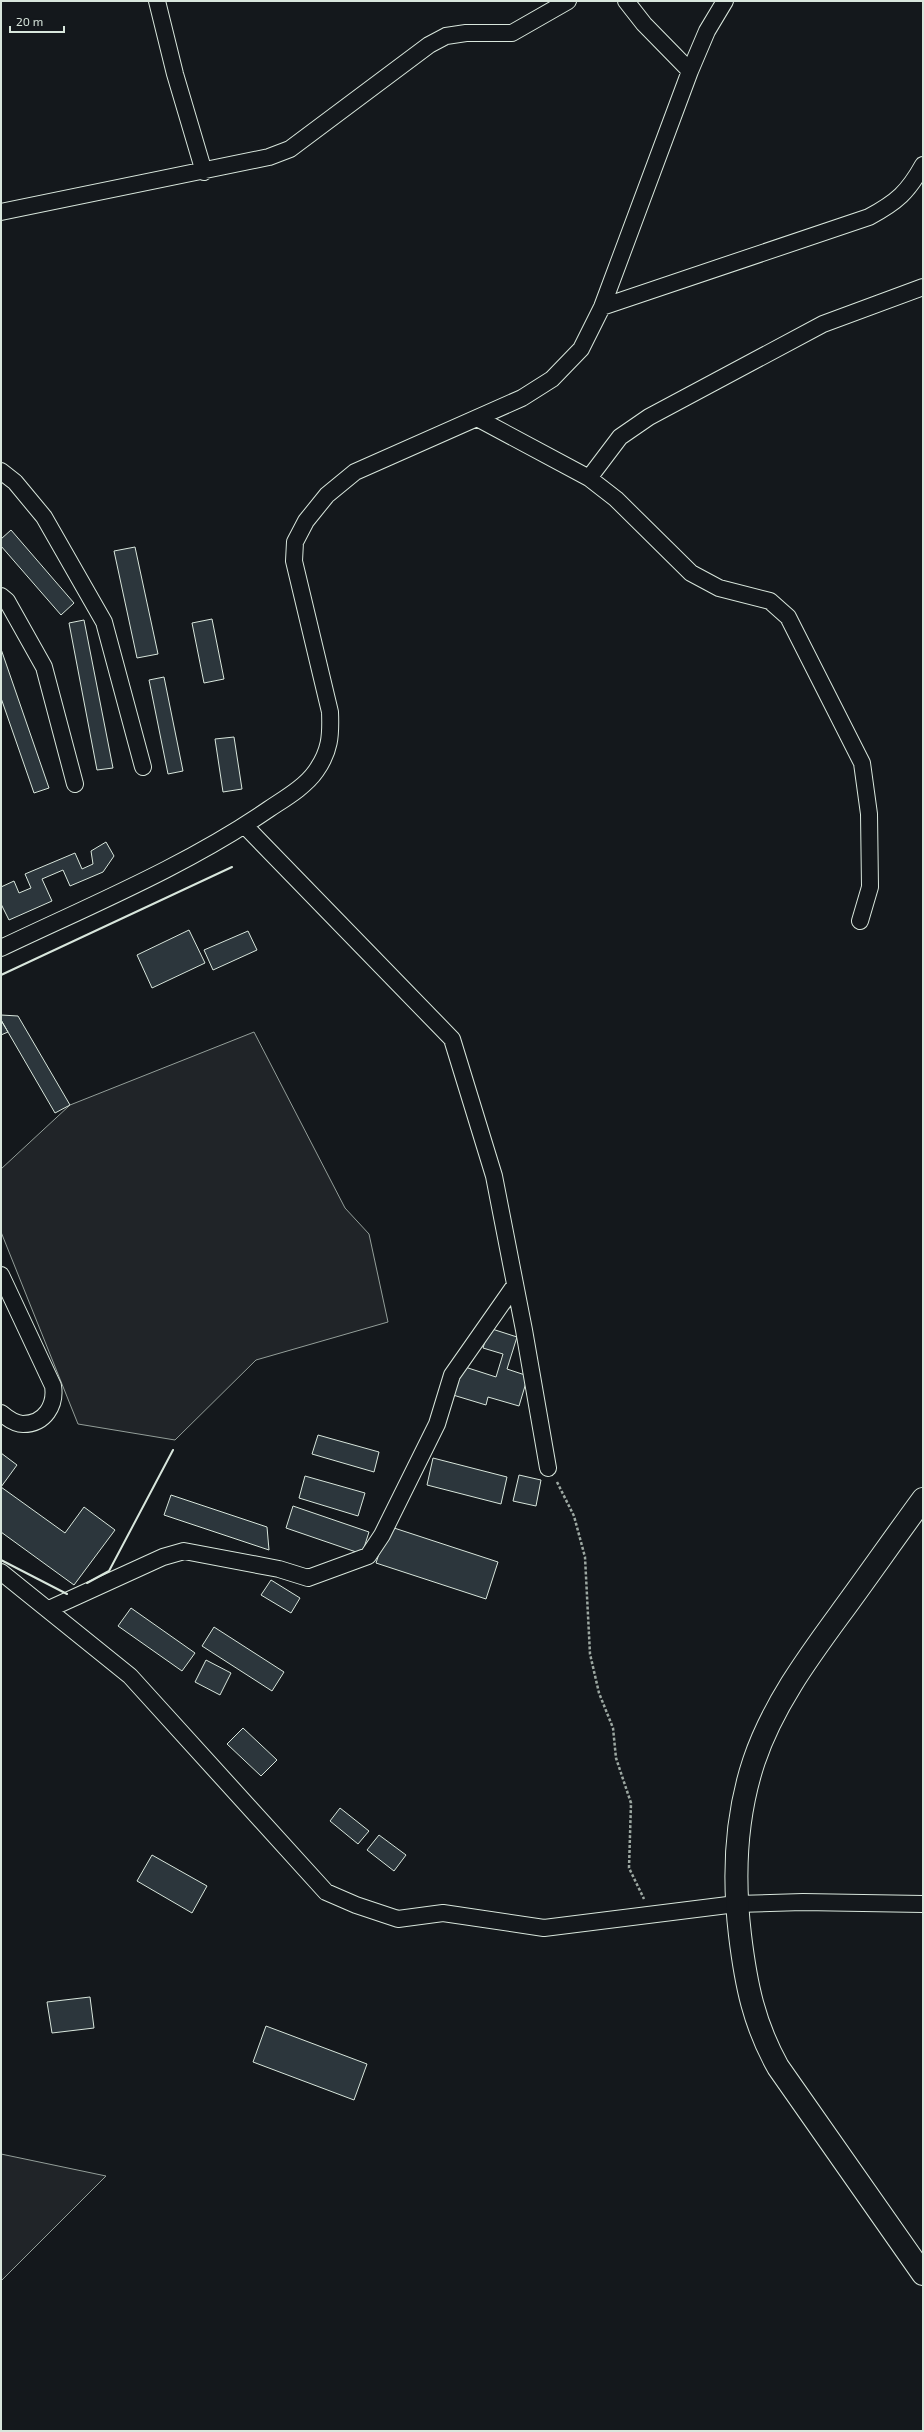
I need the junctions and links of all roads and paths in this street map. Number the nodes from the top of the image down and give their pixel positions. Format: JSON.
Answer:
{"nodes":[{"id":1,"x":157,"y":1,"type":"edge"},
{"id":2,"x":568,"y":1,"type":"edge"},
{"id":3,"x":626,"y":1,"type":"edge"},
{"id":4,"x":725,"y":1,"type":"edge"},
{"id":5,"x":690,"y":71,"type":"junction"},
{"id":6,"x":923,"y":165,"type":"edge"},
{"id":7,"x":204,"y":172,"type":"junction"},
{"id":8,"x":1,"y":212,"type":"edge"},
{"id":9,"x":923,"y":287,"type":"edge"},
{"id":10,"x":602,"y":307,"type":"junction"},
{"id":11,"x":476,"y":418,"type":"junction"},
{"id":12,"x":1,"y":471,"type":"edge"},
{"id":13,"x":589,"y":478,"type":"junction"},
{"id":14,"x":1,"y":596,"type":"edge"},
{"id":15,"x":143,"y":767,"type":"dead end"},
{"id":16,"x":75,"y":784,"type":"dead end"},
{"id":17,"x":245,"y":826,"type":"junction"},
{"id":18,"x":860,"y":921,"type":"dead end"},
{"id":19,"x":1,"y":948,"type":"edge"},
{"id":20,"x":1,"y":1275,"type":"edge"},
{"id":21,"x":515,"y":1285,"type":"junction"},
{"id":22,"x":1,"y":1413,"type":"edge"},
{"id":23,"x":548,"y":1468,"type":"joint"},
{"id":24,"x":923,"y":1499,"type":"edge"},
{"id":25,"x":1,"y":1572,"type":"edge"},
{"id":26,"x":49,"y":1609,"type":"junction"},
{"id":27,"x":736,"y":1904,"type":"junction"},
{"id":28,"x":923,"y":1904,"type":"edge"},
{"id":29,"x":652,"y":1916,"type":"junction"},
{"id":30,"x":923,"y":2274,"type":"edge"}],
"edges":[{"from":1,"to":7,"type":"street"},
{"from":2,"to":7,"type":"street"},
{"from":3,"to":5,"type":"street"},
{"from":4,"to":5,"type":"street"},
{"from":5,"to":10,"type":"street"},
{"from":6,"to":10,"type":"street"},
{"from":7,"to":8,"type":"street"},
{"from":9,"to":13,"type":"street"},
{"from":10,"to":11,"type":"street"},
{"from":11,"to":13,"type":"street"},
{"from":11,"to":17,"type":"street"},
{"from":12,"to":15,"type":"street"},
{"from":13,"to":18,"type":"street"},
{"from":14,"to":16,"type":"street"},
{"from":17,"to":19,"type":"street"},
{"from":17,"to":21,"type":"street"},
{"from":20,"to":22,"type":"street"},
{"from":21,"to":23,"type":"street"},
{"from":21,"to":26,"type":"street"},
{"from":23,"to":29,"type":"path"},
{"from":24,"to":27,"type":"main road"},
{"from":25,"to":26,"type":"street"},
{"from":26,"to":29,"type":"street"},
{"from":27,"to":28,"type":"street"},
{"from":27,"to":29,"type":"street"},
{"from":27,"to":30,"type":"main road"}]}
